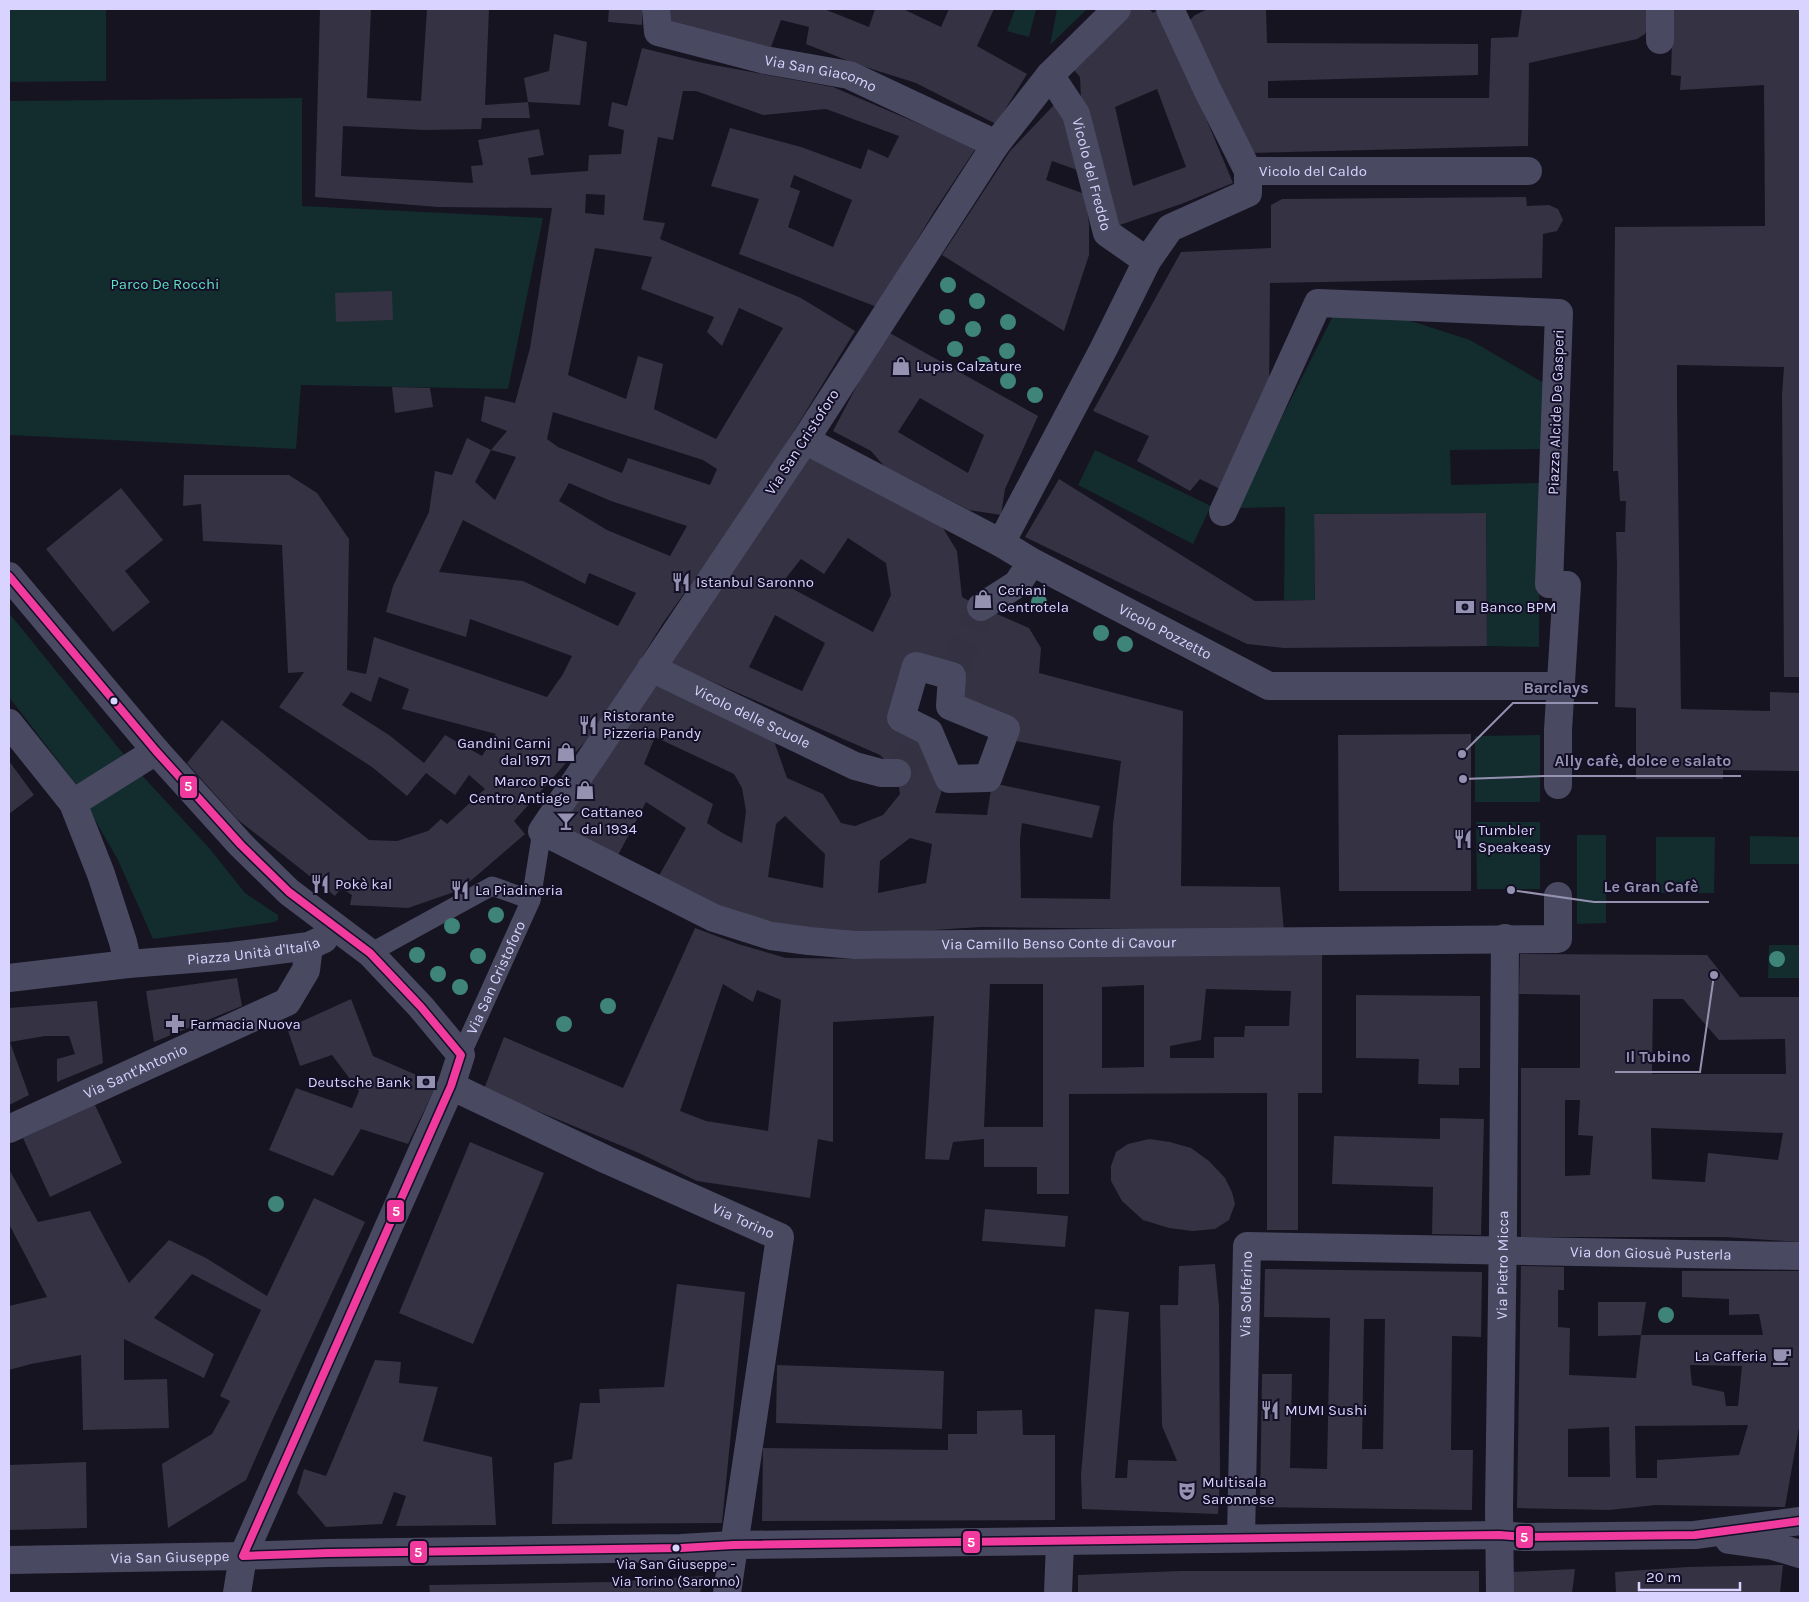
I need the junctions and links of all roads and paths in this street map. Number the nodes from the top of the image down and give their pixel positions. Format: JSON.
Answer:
{"nodes":[{"id":1,"x":656,"y":9,"type":"edge"},
{"id":2,"x":1117,"y":9,"type":"edge"},
{"id":3,"x":1170,"y":9,"type":"edge"},
{"id":4,"x":1660,"y":9,"type":"edge"},
{"id":5,"x":1660,"y":40,"type":"dead end"},
{"id":6,"x":1050,"y":75,"type":"junction"},
{"id":7,"x":996,"y":144,"type":"junction"},
{"id":8,"x":1248,"y":171,"type":"junction"},
{"id":9,"x":1528,"y":171,"type":"dead end"},
{"id":10,"x":1147,"y":261,"type":"junction"},
{"id":11,"x":804,"y":440,"type":"junction"},
{"id":12,"x":1223,"y":512,"type":"dead end"},
{"id":13,"x":1001,"y":543,"type":"junction"},
{"id":14,"x":1032,"y":562,"type":"junction"},
{"id":15,"x":9,"y":576,"type":"edge"},
{"id":16,"x":981,"y":607,"type":"tunnel mouth"},
{"id":17,"x":651,"y":668,"type":"junction"},
{"id":18,"x":954,"y":672,"type":"junction"},
{"id":19,"x":1560,"y":686,"type":"junction"},
{"id":20,"x":9,"y":723,"type":"edge"},
{"id":21,"x":927,"y":737,"type":"junction"},
{"id":22,"x":156,"y":751,"type":"junction"},
{"id":23,"x":896,"y":772,"type":"dead end"},
{"id":24,"x":1558,"y":785,"type":"dead end"},
{"id":25,"x":73,"y":803,"type":"junction"},
{"id":26,"x":542,"y":831,"type":"junction"},
{"id":27,"x":1558,"y":896,"type":"dead end"},
{"id":28,"x":531,"y":900,"type":"junction"},
{"id":29,"x":342,"y":932,"type":"junction"},
{"id":30,"x":1505,"y":938,"type":"junction"},
{"id":31,"x":309,"y":946,"type":"junction"},
{"id":32,"x":370,"y":952,"type":"junction"},
{"id":33,"x":128,"y":964,"type":"junction"},
{"id":34,"x":9,"y":978,"type":"edge"},
{"id":35,"x":461,"y":1055,"type":"junction"},
{"id":36,"x":452,"y":1086,"type":"junction"},
{"id":37,"x":9,"y":1129,"type":"edge"},
{"id":38,"x":1503,"y":1250,"type":"junction"},
{"id":39,"x":1800,"y":1256,"type":"edge"},
{"id":40,"x":1800,"y":1521,"type":"edge"},
{"id":41,"x":1499,"y":1535,"type":"junction"},
{"id":42,"x":1696,"y":1535,"type":"junction"},
{"id":43,"x":1241,"y":1538,"type":"junction"},
{"id":44,"x":1060,"y":1543,"type":"junction"},
{"id":45,"x":733,"y":1545,"type":"junction"},
{"id":46,"x":1800,"y":1554,"type":"edge"},
{"id":47,"x":243,"y":1556,"type":"junction"},
{"id":48,"x":9,"y":1560,"type":"edge"},
{"id":49,"x":237,"y":1593,"type":"edge"},
{"id":50,"x":727,"y":1593,"type":"edge"},
{"id":51,"x":1058,"y":1593,"type":"edge"},
{"id":52,"x":1500,"y":1593,"type":"edge"}],
"edges":[{"from":1,"to":7,"type":"street","name":"Via San Giacomo"},
{"from":2,"to":6,"type":"street","name":"Via San Cristoforo"},
{"from":3,"to":8,"type":"street","name":"Vicolo del Caldo"},
{"from":4,"to":5,"type":"street"},
{"from":6,"to":7,"type":"street","name":"Via San Cristoforo"},
{"from":6,"to":10,"type":"street","name":"Vicolo del Freddo"},
{"from":7,"to":11,"type":"street","name":"Via San Cristoforo"},
{"from":8,"to":9,"type":"street","name":"Vicolo del Caldo"},
{"from":8,"to":10,"type":"street"},
{"from":10,"to":13,"type":"street"},
{"from":11,"to":13,"type":"street","name":"Vicolo Pozzetto"},
{"from":11,"to":17,"type":"street","name":"Via San Cristoforo"},
{"from":12,"to":19,"type":"street","name":"Piazza Alcide De Gasperi"},
{"from":13,"to":14,"type":"street","name":"Vicolo Pozzetto"},
{"from":14,"to":16,"type":"street"},
{"from":14,"to":19,"type":"street","name":"Vicolo Pozzetto"},
{"from":15,"to":22,"type":"street","name":"Piazza Unità d'Italia"},
{"from":17,"to":23,"type":"street","name":"Vicolo delle Scuole"},
{"from":17,"to":26,"type":"street","name":"Via San Cristoforo"},
{"from":18,"to":21,"type":"street"},
{"from":18,"to":21,"type":"street"},
{"from":18,"to":21,"type":"street"},
{"from":19,"to":24,"type":"street","name":"Piazza Alcide De Gasperi"},
{"from":20,"to":25,"type":"street"},
{"from":22,"to":25,"type":"street"},
{"from":22,"to":29,"type":"street","name":"Piazza Unità d'Italia"},
{"from":25,"to":33,"type":"street"},
{"from":26,"to":28,"type":"lane","name":"Via San Cristoforo"},
{"from":26,"to":30,"type":"street","name":"Via Camillo Benso Conte di Cavour"},
{"from":27,"to":30,"type":"street","name":"Via Camillo Benso Conte di Cavour"},
{"from":28,"to":32,"type":"lane"},
{"from":28,"to":35,"type":"lane","name":"Via San Cristoforo"},
{"from":29,"to":31,"type":"street","name":"Piazza Unità d'Italia"},
{"from":29,"to":32,"type":"street"},
{"from":30,"to":38,"type":"street","name":"Via Pietro Micca"},
{"from":31,"to":33,"type":"street","name":"Piazza Unità d'Italia"},
{"from":31,"to":37,"type":"street","name":"Via Sant'Antonio"},
{"from":32,"to":35,"type":"street"},
{"from":33,"to":34,"type":"street","name":"Piazza Unità d'Italia"},
{"from":35,"to":36,"type":"street"},
{"from":36,"to":45,"type":"street","name":"Via Torino"},
{"from":36,"to":47,"type":"street"},
{"from":38,"to":39,"type":"street","name":"Via don Giosuè Pusterla"},
{"from":38,"to":41,"type":"street","name":"Via Pietro Micca"},
{"from":38,"to":43,"type":"street","name":"Via Solferino"},
{"from":40,"to":42,"type":"street","name":"Via San Giuseppe"},
{"from":41,"to":42,"type":"street","name":"Via San Giuseppe"},
{"from":41,"to":43,"type":"street","name":"Via San Giuseppe"},
{"from":41,"to":52,"type":"street","name":"Via Pietro Micca"},
{"from":42,"to":46,"type":"street"},
{"from":43,"to":44,"type":"street","name":"Via San Giuseppe"},
{"from":44,"to":45,"type":"street","name":"Via San Giuseppe"},
{"from":44,"to":51,"type":"street"},
{"from":45,"to":47,"type":"street","name":"Via San Giuseppe"},
{"from":45,"to":50,"type":"street"},
{"from":47,"to":48,"type":"street","name":"Via San Giuseppe"},
{"from":47,"to":49,"type":"street"}]}
